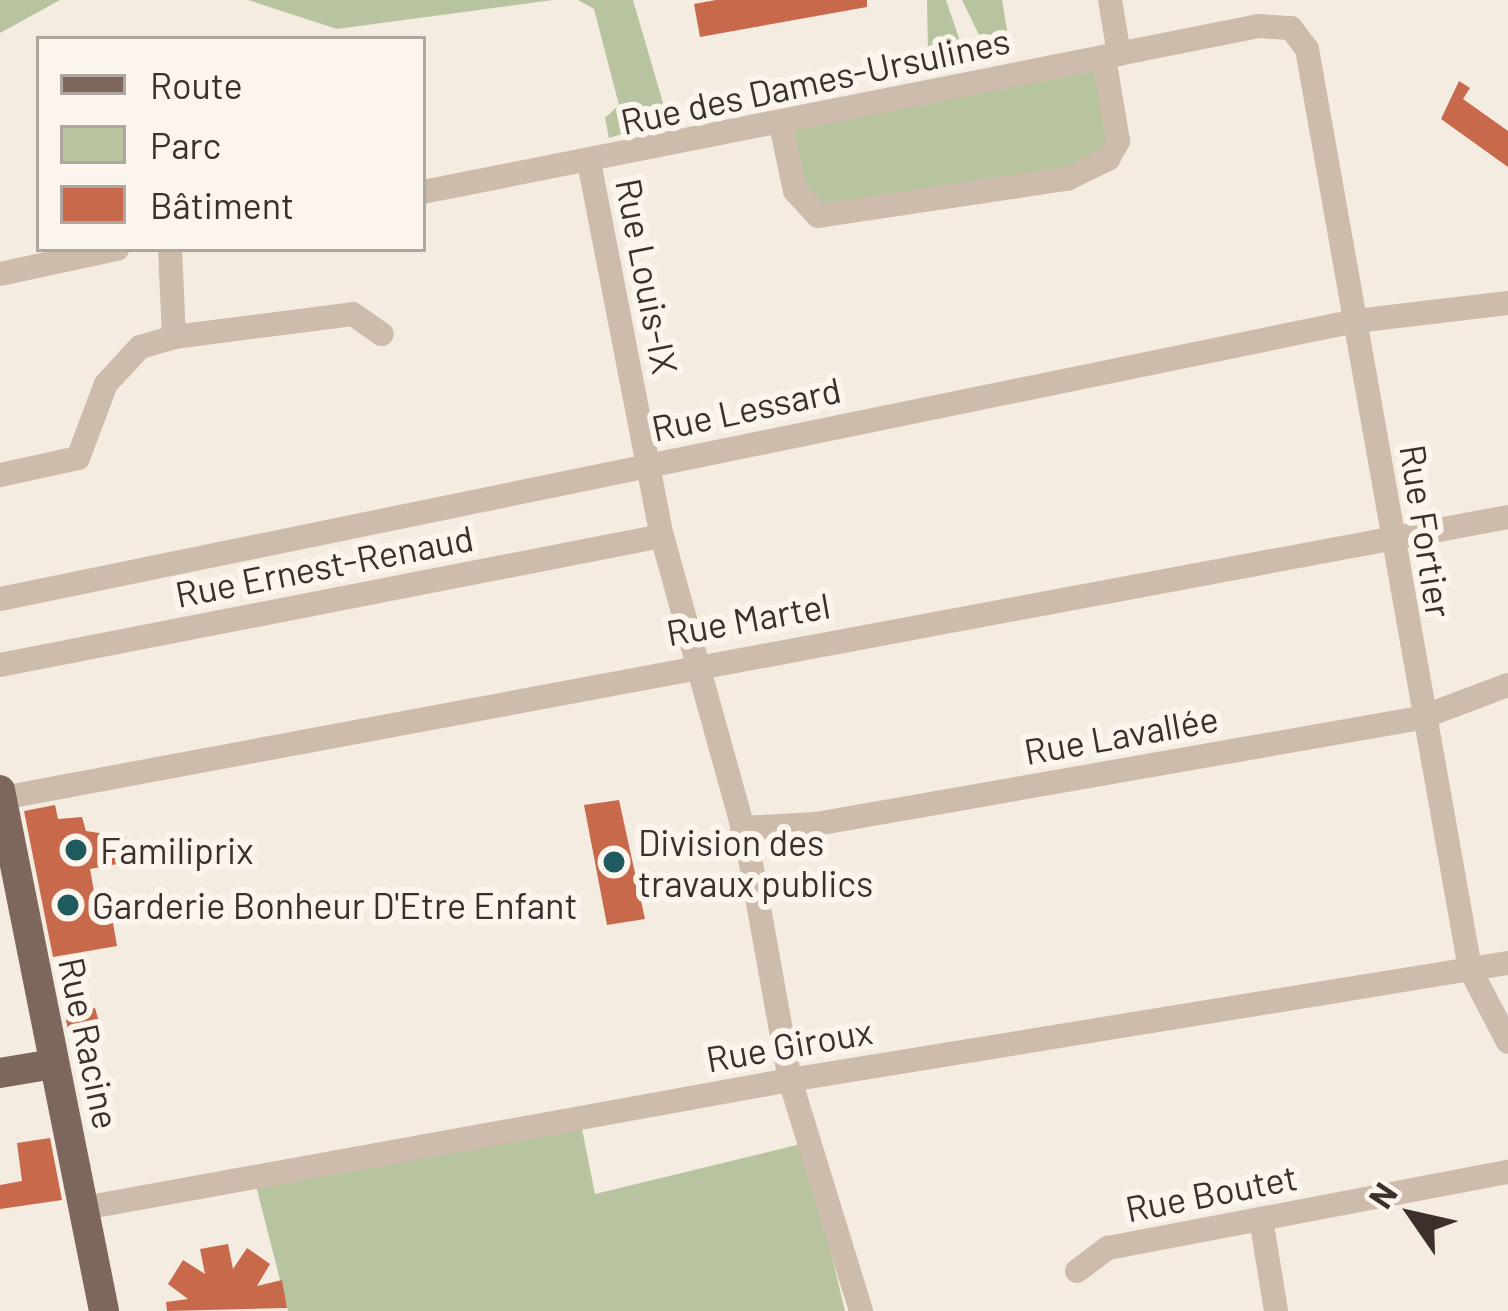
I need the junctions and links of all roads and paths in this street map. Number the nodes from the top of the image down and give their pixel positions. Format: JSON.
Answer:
{"nodes":[{"id":1,"x":1110,"y":0,"type":"edge"},
{"id":2,"x":1291,"y":28,"type":"joint"},
{"id":3,"x":1112,"y":55,"type":"junction"},
{"id":4,"x":781,"y":125,"type":"junction"},
{"id":5,"x":589,"y":162,"type":"junction"},
{"id":6,"x":426,"y":191,"type":"edge"},
{"id":7,"x":103,"y":252,"type":"edge"},
{"id":8,"x":170,"y":252,"type":"edge"},
{"id":9,"x":0,"y":274,"type":"edge"},
{"id":10,"x":1508,"y":303,"type":"edge"},
{"id":11,"x":1356,"y":321,"type":"junction"},
{"id":12,"x":382,"y":334,"type":"dead end"},
{"id":13,"x":173,"y":337,"type":"junction"},
{"id":14,"x":648,"y":466,"type":"junction"},
{"id":15,"x":0,"y":475,"type":"edge"},
{"id":16,"x":1508,"y":517,"type":"edge"},
{"id":17,"x":662,"y":536,"type":"junction"},
{"id":18,"x":1392,"y":538,"type":"junction"},
{"id":19,"x":0,"y":599,"type":"edge"},
{"id":20,"x":696,"y":664,"type":"junction"},
{"id":21,"x":0,"y":665,"type":"edge"},
{"id":22,"x":1508,"y":686,"type":"edge"},
{"id":23,"x":1420,"y":718,"type":"junction"},
{"id":24,"x":1,"y":794,"type":"edge"},
{"id":25,"x":742,"y":828,"type":"junction"},
{"id":26,"x":1508,"y":963,"type":"edge"},
{"id":27,"x":1470,"y":969,"type":"junction"},
{"id":28,"x":1508,"y":1042,"type":"edge"},
{"id":29,"x":53,"y":1064,"type":"junction"},
{"id":30,"x":0,"y":1073,"type":"edge"},
{"id":31,"x":790,"y":1080,"type":"junction"},
{"id":32,"x":1508,"y":1172,"type":"edge"},
{"id":33,"x":84,"y":1208,"type":"junction"},
{"id":34,"x":1261,"y":1219,"type":"junction"},
{"id":35,"x":1077,"y":1271,"type":"dead end"},
{"id":36,"x":104,"y":1311,"type":"edge"},
{"id":37,"x":862,"y":1311,"type":"edge"},
{"id":38,"x":1276,"y":1311,"type":"edge"}],
"edges":[{"from":1,"to":3,"type":"street"},
{"from":2,"to":3,"type":"street","name":"Rue des Dames-Ursulines"},
{"from":2,"to":11,"type":"street","name":"Rue Fortier"},
{"from":3,"to":4,"type":"street","name":"Rue des Dames-Ursulines"},
{"from":3,"to":4,"type":"street"},
{"from":4,"to":5,"type":"street","name":"Rue des Dames-Ursulines"},
{"from":5,"to":6,"type":"street","name":"Rue des Dames-Ursulines"},
{"from":5,"to":14,"type":"street","name":"Rue Louis-IX"},
{"from":7,"to":9,"type":"street"},
{"from":8,"to":13,"type":"street"},
{"from":10,"to":11,"type":"street","name":"Rue Lessard"},
{"from":11,"to":14,"type":"street","name":"Rue Lessard"},
{"from":11,"to":18,"type":"street","name":"Rue Fortier"},
{"from":12,"to":13,"type":"street"},
{"from":13,"to":15,"type":"street"},
{"from":14,"to":17,"type":"street","name":"Rue Louis-IX"},
{"from":14,"to":19,"type":"street","name":"Rue Lessard"},
{"from":16,"to":18,"type":"street","name":"Rue Martel"},
{"from":17,"to":20,"type":"street","name":"Rue Louis-IX"},
{"from":17,"to":21,"type":"street","name":"Rue Ernest-Renaud"},
{"from":18,"to":20,"type":"street","name":"Rue Martel"},
{"from":18,"to":23,"type":"street","name":"Rue Fortier"},
{"from":20,"to":24,"type":"street","name":"Rue Martel"},
{"from":20,"to":25,"type":"street","name":"Rue Louis-IX"},
{"from":22,"to":23,"type":"street","name":"Rue Lavallée"},
{"from":23,"to":25,"type":"street","name":"Rue Lavallée"},
{"from":23,"to":27,"type":"street","name":"Rue Fortier"},
{"from":24,"to":29,"type":"main road","name":"Rue Racine"},
{"from":25,"to":31,"type":"street","name":"Rue Louis-IX"},
{"from":26,"to":27,"type":"street","name":"Rue Giroux"},
{"from":27,"to":28,"type":"street","name":"Rue Fortier"},
{"from":27,"to":31,"type":"street","name":"Rue Giroux"},
{"from":29,"to":30,"type":"main road"},
{"from":29,"to":33,"type":"main road","name":"Rue Racine"},
{"from":31,"to":33,"type":"street","name":"Rue Giroux"},
{"from":31,"to":37,"type":"street","name":"Rue Louis-IX"},
{"from":32,"to":34,"type":"street","name":"Rue Boutet"},
{"from":33,"to":36,"type":"main road","name":"Rue Racine"},
{"from":34,"to":35,"type":"street","name":"Rue Boutet"},
{"from":34,"to":38,"type":"street"}]}
